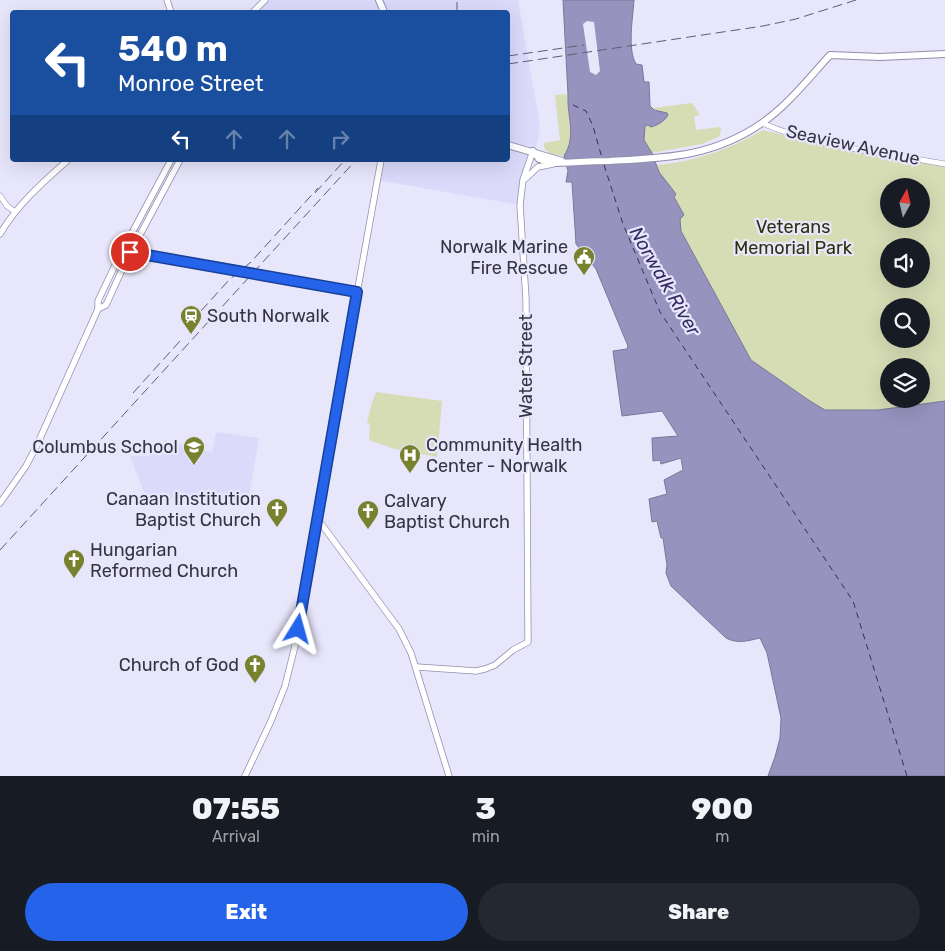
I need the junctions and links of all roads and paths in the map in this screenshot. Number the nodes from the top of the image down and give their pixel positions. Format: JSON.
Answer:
{"nodes":[{"id":1,"x":265,"y":0,"type":"edge"},
{"id":2,"x":255,"y":10,"type":"edge"},
{"id":3,"x":945,"y":54,"type":"edge"},
{"id":4,"x":762,"y":123,"type":"junction"},
{"id":5,"x":510,"y":145,"type":"edge"},
{"id":6,"x":533,"y":151,"type":"junction"},
{"id":7,"x":66,"y":162,"type":"edge"},
{"id":8,"x":170,"y":162,"type":"edge"},
{"id":9,"x":179,"y":162,"type":"edge"},
{"id":10,"x":381,"y":162,"type":"edge"},
{"id":11,"x":566,"y":162,"type":"junction"},
{"id":12,"x":558,"y":163,"type":"junction"},
{"id":13,"x":945,"y":164,"type":"edge"},
{"id":14,"x":523,"y":180,"type":"junction"},
{"id":15,"x":0,"y":196,"type":"edge"},
{"id":16,"x":14,"y":212,"type":"junction"},
{"id":17,"x":0,"y":234,"type":"edge"},
{"id":18,"x":122,"y":251,"type":"junction"},
{"id":19,"x":130,"y":252,"type":"junction"},
{"id":20,"x":357,"y":292,"type":"junction"},
{"id":21,"x":98,"y":310,"type":"junction"},
{"id":22,"x":0,"y":503,"type":"edge"},
{"id":23,"x":317,"y":518,"type":"junction"},
{"id":24,"x":417,"y":667,"type":"junction"},
{"id":25,"x":245,"y":776,"type":"edge"},
{"id":26,"x":449,"y":776,"type":"edge"}],
"edges":[{"from":1,"to":2,"type":"main road"},
{"from":3,"to":4,"type":"main road"},
{"from":4,"to":11,"type":"main road"},
{"from":4,"to":13,"type":"street","name":"Seaview Avenue"},
{"from":5,"to":6,"type":"main road"},
{"from":6,"to":11,"type":"main road"},
{"from":6,"to":12,"type":"main road"},
{"from":6,"to":14,"type":"main road","name":"Water Street"},
{"from":7,"to":16,"type":"main road"},
{"from":8,"to":18,"type":"main road"},
{"from":9,"to":19,"type":"main road"},
{"from":10,"to":20,"type":"main road"},
{"from":11,"to":12,"type":"main road"},
{"from":12,"to":14,"type":"main road"},
{"from":14,"to":24,"type":"main road","name":"Water Street"},
{"from":15,"to":16,"type":"street"},
{"from":16,"to":17,"type":"main road"},
{"from":18,"to":19,"type":"street"},
{"from":18,"to":21,"type":"main road"},
{"from":19,"to":20,"type":"street"},
{"from":19,"to":21,"type":"main road"},
{"from":20,"to":23,"type":"main road"},
{"from":21,"to":22,"type":"main road"},
{"from":23,"to":24,"type":"main road"},
{"from":23,"to":25,"type":"main road"},
{"from":24,"to":26,"type":"main road"}]}
